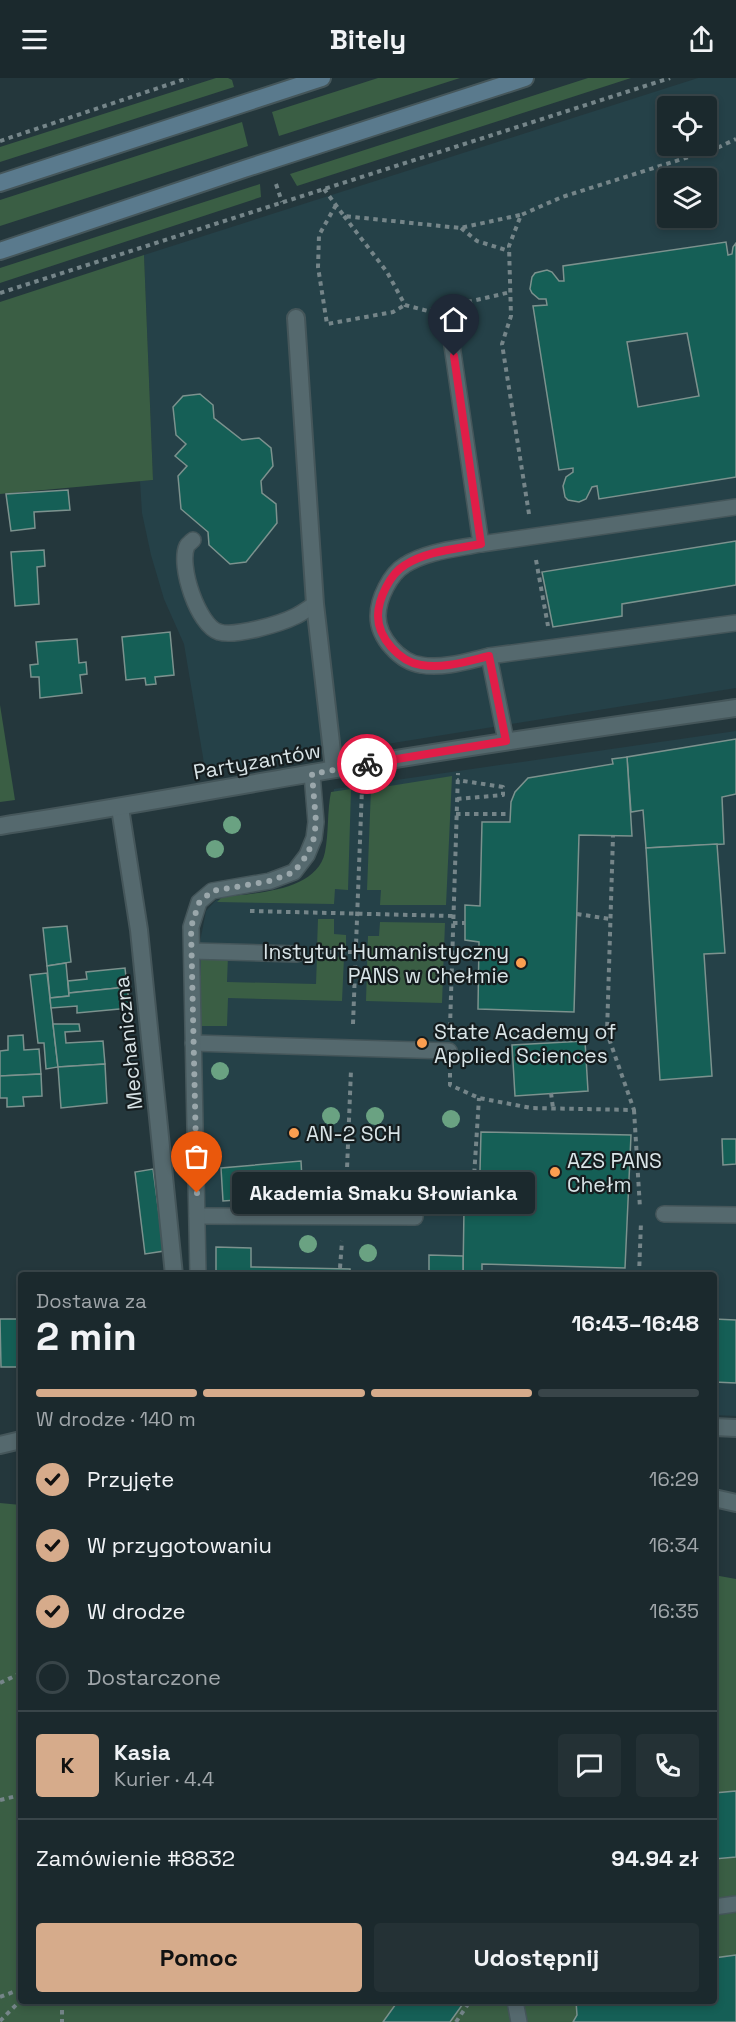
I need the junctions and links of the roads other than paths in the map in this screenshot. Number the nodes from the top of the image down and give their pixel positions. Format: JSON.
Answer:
{"nodes":[{"id":1,"x":322,"y":78,"type":"edge"},
{"id":2,"x":525,"y":78,"type":"edge"},
{"id":3,"x":0,"y":183,"type":"edge"},
{"id":4,"x":0,"y":251,"type":"edge"},
{"id":5,"x":296,"y":318,"type":"dead end"},
{"id":6,"x":450,"y":332,"type":"dead end"},
{"id":7,"x":736,"y":507,"type":"edge"},
{"id":8,"x":193,"y":540,"type":"dead end"},
{"id":9,"x":481,"y":544,"type":"junction"},
{"id":10,"x":315,"y":604,"type":"junction"},
{"id":11,"x":736,"y":623,"type":"edge"},
{"id":12,"x":489,"y":656,"type":"junction"},
{"id":13,"x":736,"y":708,"type":"edge"},
{"id":14,"x":506,"y":741,"type":"junction"},
{"id":15,"x":334,"y":769,"type":"junction"},
{"id":16,"x":312,"y":774,"type":"junction"},
{"id":17,"x":120,"y":808,"type":"junction"},
{"id":18,"x":0,"y":826,"type":"edge"},
{"id":19,"x":192,"y":951,"type":"junction"},
{"id":20,"x":297,"y":954,"type":"dead end"},
{"id":21,"x":193,"y":1043,"type":"junction"},
{"id":22,"x":449,"y":1051,"type":"road end"},
{"id":23,"x":664,"y":1214,"type":"dead end"},
{"id":24,"x":736,"y":1215,"type":"edge"},
{"id":25,"x":197,"y":1216,"type":"junction"},
{"id":26,"x":415,"y":1217,"type":"dead end"},
{"id":27,"x":174,"y":1272,"type":"edge"},
{"id":28,"x":198,"y":1272,"type":"edge"},
{"id":29,"x":717,"y":1427,"type":"edge"},
{"id":30,"x":736,"y":1428,"type":"edge"},
{"id":31,"x":18,"y":1441,"type":"edge"},
{"id":32,"x":0,"y":1447,"type":"edge"},
{"id":33,"x":18,"y":1451,"type":"edge"},
{"id":34,"x":717,"y":1499,"type":"edge"},
{"id":35,"x":736,"y":1503,"type":"edge"},
{"id":36,"x":736,"y":1904,"type":"edge"},
{"id":37,"x":717,"y":1907,"type":"edge"},
{"id":38,"x":516,"y":2004,"type":"edge"},
{"id":39,"x":519,"y":2022,"type":"edge"}],
"edges":[{"from":1,"to":3,"type":"main road"},
{"from":2,"to":4,"type":"main road"},
{"from":5,"to":10,"type":"street"},
{"from":6,"to":9,"type":"lane"},
{"from":7,"to":9,"type":"lane"},
{"from":8,"to":10,"type":"lane"},
{"from":9,"to":12,"type":"lane"},
{"from":10,"to":15,"type":"street"},
{"from":11,"to":12,"type":"lane"},
{"from":12,"to":14,"type":"lane"},
{"from":13,"to":14,"type":"street","name":"Partyzantów"},
{"from":14,"to":15,"type":"street","name":"Partyzantów"},
{"from":15,"to":16,"type":"street","name":"Partyzantów"},
{"from":16,"to":17,"type":"street","name":"Partyzantów"},
{"from":16,"to":19,"type":"lane"},
{"from":17,"to":18,"type":"street","name":"Partyzantów"},
{"from":17,"to":27,"type":"street","name":"Mechaniczna"},
{"from":19,"to":20,"type":"lane"},
{"from":19,"to":21,"type":"lane"},
{"from":21,"to":22,"type":"lane"},
{"from":21,"to":25,"type":"lane"},
{"from":23,"to":24,"type":"lane"},
{"from":25,"to":26,"type":"lane"},
{"from":25,"to":28,"type":"lane"},
{"from":29,"to":30,"type":"street"},
{"from":31,"to":32,"type":"street"},
{"from":32,"to":33,"type":"street"},
{"from":34,"to":35,"type":"street"},
{"from":36,"to":37,"type":"lane"},
{"from":38,"to":39,"type":"lane"}]}
